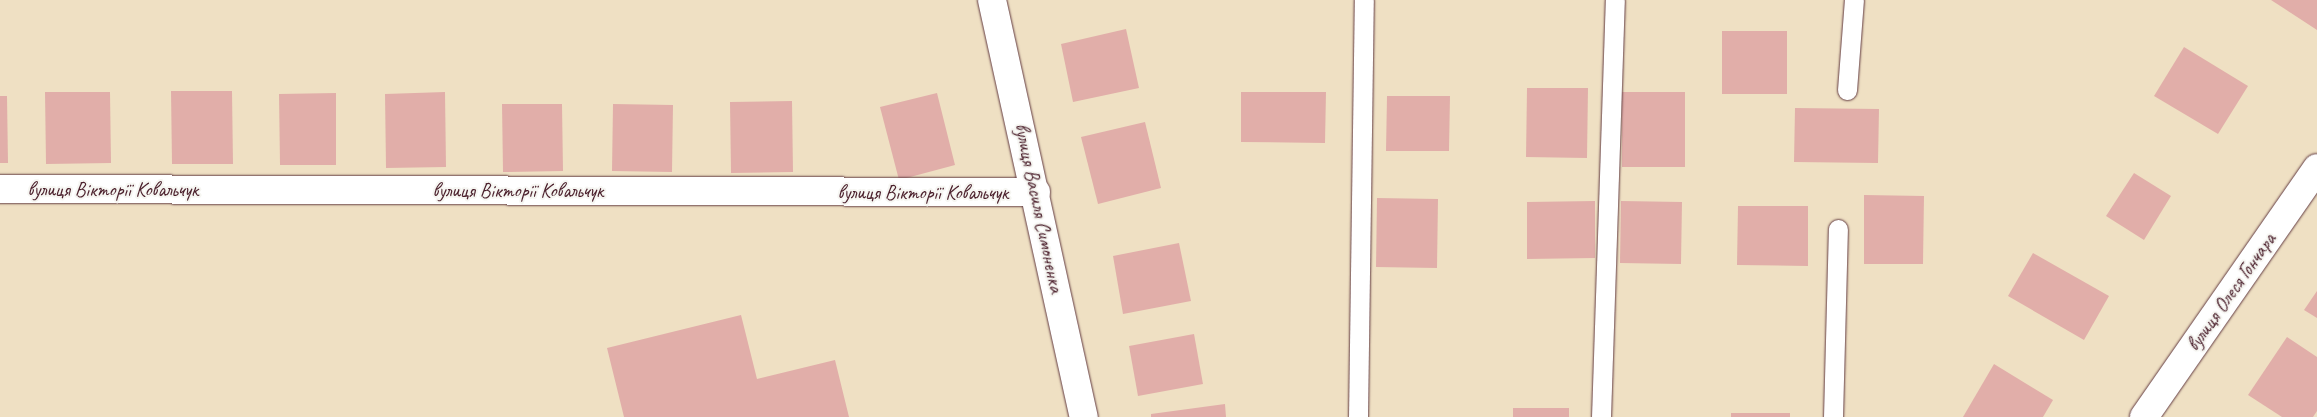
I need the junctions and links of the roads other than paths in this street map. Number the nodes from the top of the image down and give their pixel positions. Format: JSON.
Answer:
{"nodes":[{"id":1,"x":992,"y":0,"type":"edge"},
{"id":2,"x":1364,"y":0,"type":"edge"},
{"id":3,"x":1615,"y":0,"type":"edge"},
{"id":4,"x":1854,"y":0,"type":"edge"},
{"id":5,"x":1848,"y":90,"type":"dead end"},
{"id":6,"x":2317,"y":168,"type":"edge"},
{"id":7,"x":0,"y":189,"type":"edge"},
{"id":8,"x":1036,"y":192,"type":"junction"},
{"id":9,"x":1838,"y":229,"type":"dead end"},
{"id":10,"x":1084,"y":417,"type":"edge"},
{"id":11,"x":1358,"y":417,"type":"edge"},
{"id":12,"x":1601,"y":417,"type":"edge"},
{"id":13,"x":1833,"y":417,"type":"edge"},
{"id":14,"x":2144,"y":417,"type":"edge"}],
"edges":[{"from":1,"to":8,"type":"street","name":"вулиця Василя Симоненка"},
{"from":2,"to":11,"type":"lane"},
{"from":3,"to":12,"type":"lane"},
{"from":4,"to":5,"type":"lane"},
{"from":6,"to":14,"type":"street","name":"вулиця Олеся Гончара"},
{"from":7,"to":8,"type":"street","name":"вулиця Вікторії Ковальчук"},
{"from":8,"to":10,"type":"street","name":"вулиця Василя Симоненка"},
{"from":9,"to":13,"type":"lane"}]}
